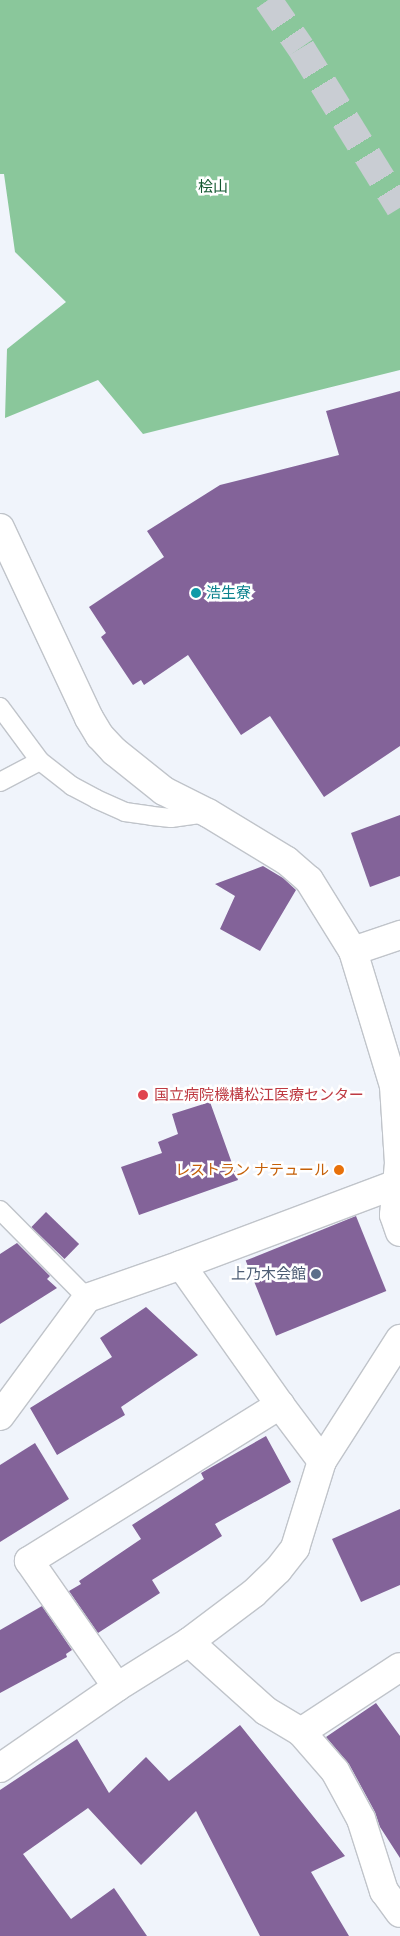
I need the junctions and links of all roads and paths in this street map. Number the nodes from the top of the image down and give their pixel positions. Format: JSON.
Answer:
{"nodes":[{"id":1,"x":0,"y":528,"type":"edge"},
{"id":2,"x":0,"y":707,"type":"edge"},
{"id":3,"x":40,"y":761,"type":"junction"},
{"id":4,"x":0,"y":782,"type":"edge"},
{"id":5,"x":208,"y":813,"type":"junction"},
{"id":6,"x":400,"y":935,"type":"edge"},
{"id":7,"x":353,"y":951,"type":"junction"},
{"id":8,"x":398,"y":1170,"type":"edge"},
{"id":9,"x":0,"y":1210,"type":"edge"},
{"id":10,"x":400,"y":1232,"type":"edge"},
{"id":11,"x":181,"y":1265,"type":"junction"},
{"id":12,"x":87,"y":1298,"type":"junction"},
{"id":13,"x":400,"y":1339,"type":"edge"},
{"id":14,"x":280,"y":1405,"type":"junction"},
{"id":15,"x":0,"y":1416,"type":"edge"},
{"id":16,"x":322,"y":1461,"type":"junction"},
{"id":17,"x":189,"y":1642,"type":"junction"},
{"id":18,"x":400,"y":1667,"type":"edge"},
{"id":19,"x":117,"y":1687,"type":"junction"},
{"id":20,"x":301,"y":1732,"type":"junction"},
{"id":21,"x":0,"y":1768,"type":"edge"},
{"id":22,"x":400,"y":1913,"type":"edge"}],
"edges":[{"from":1,"to":5,"type":"street"},
{"from":2,"to":3,"type":"lane"},
{"from":3,"to":4,"type":"lane"},
{"from":3,"to":5,"type":"lane"},
{"from":5,"to":7,"type":"street"},
{"from":6,"to":7,"type":"street"},
{"from":7,"to":8,"type":"street"},
{"from":8,"to":10,"type":"street"},
{"from":8,"to":11,"type":"street"},
{"from":9,"to":12,"type":"lane"},
{"from":11,"to":12,"type":"street"},
{"from":11,"to":14,"type":"street"},
{"from":12,"to":15,"type":"street"},
{"from":13,"to":16,"type":"street"},
{"from":14,"to":16,"type":"street"},
{"from":14,"to":19,"type":"street"},
{"from":16,"to":17,"type":"street"},
{"from":17,"to":19,"type":"street"},
{"from":17,"to":20,"type":"street"},
{"from":18,"to":20,"type":"street"},
{"from":19,"to":21,"type":"street"},
{"from":20,"to":22,"type":"street"}]}
